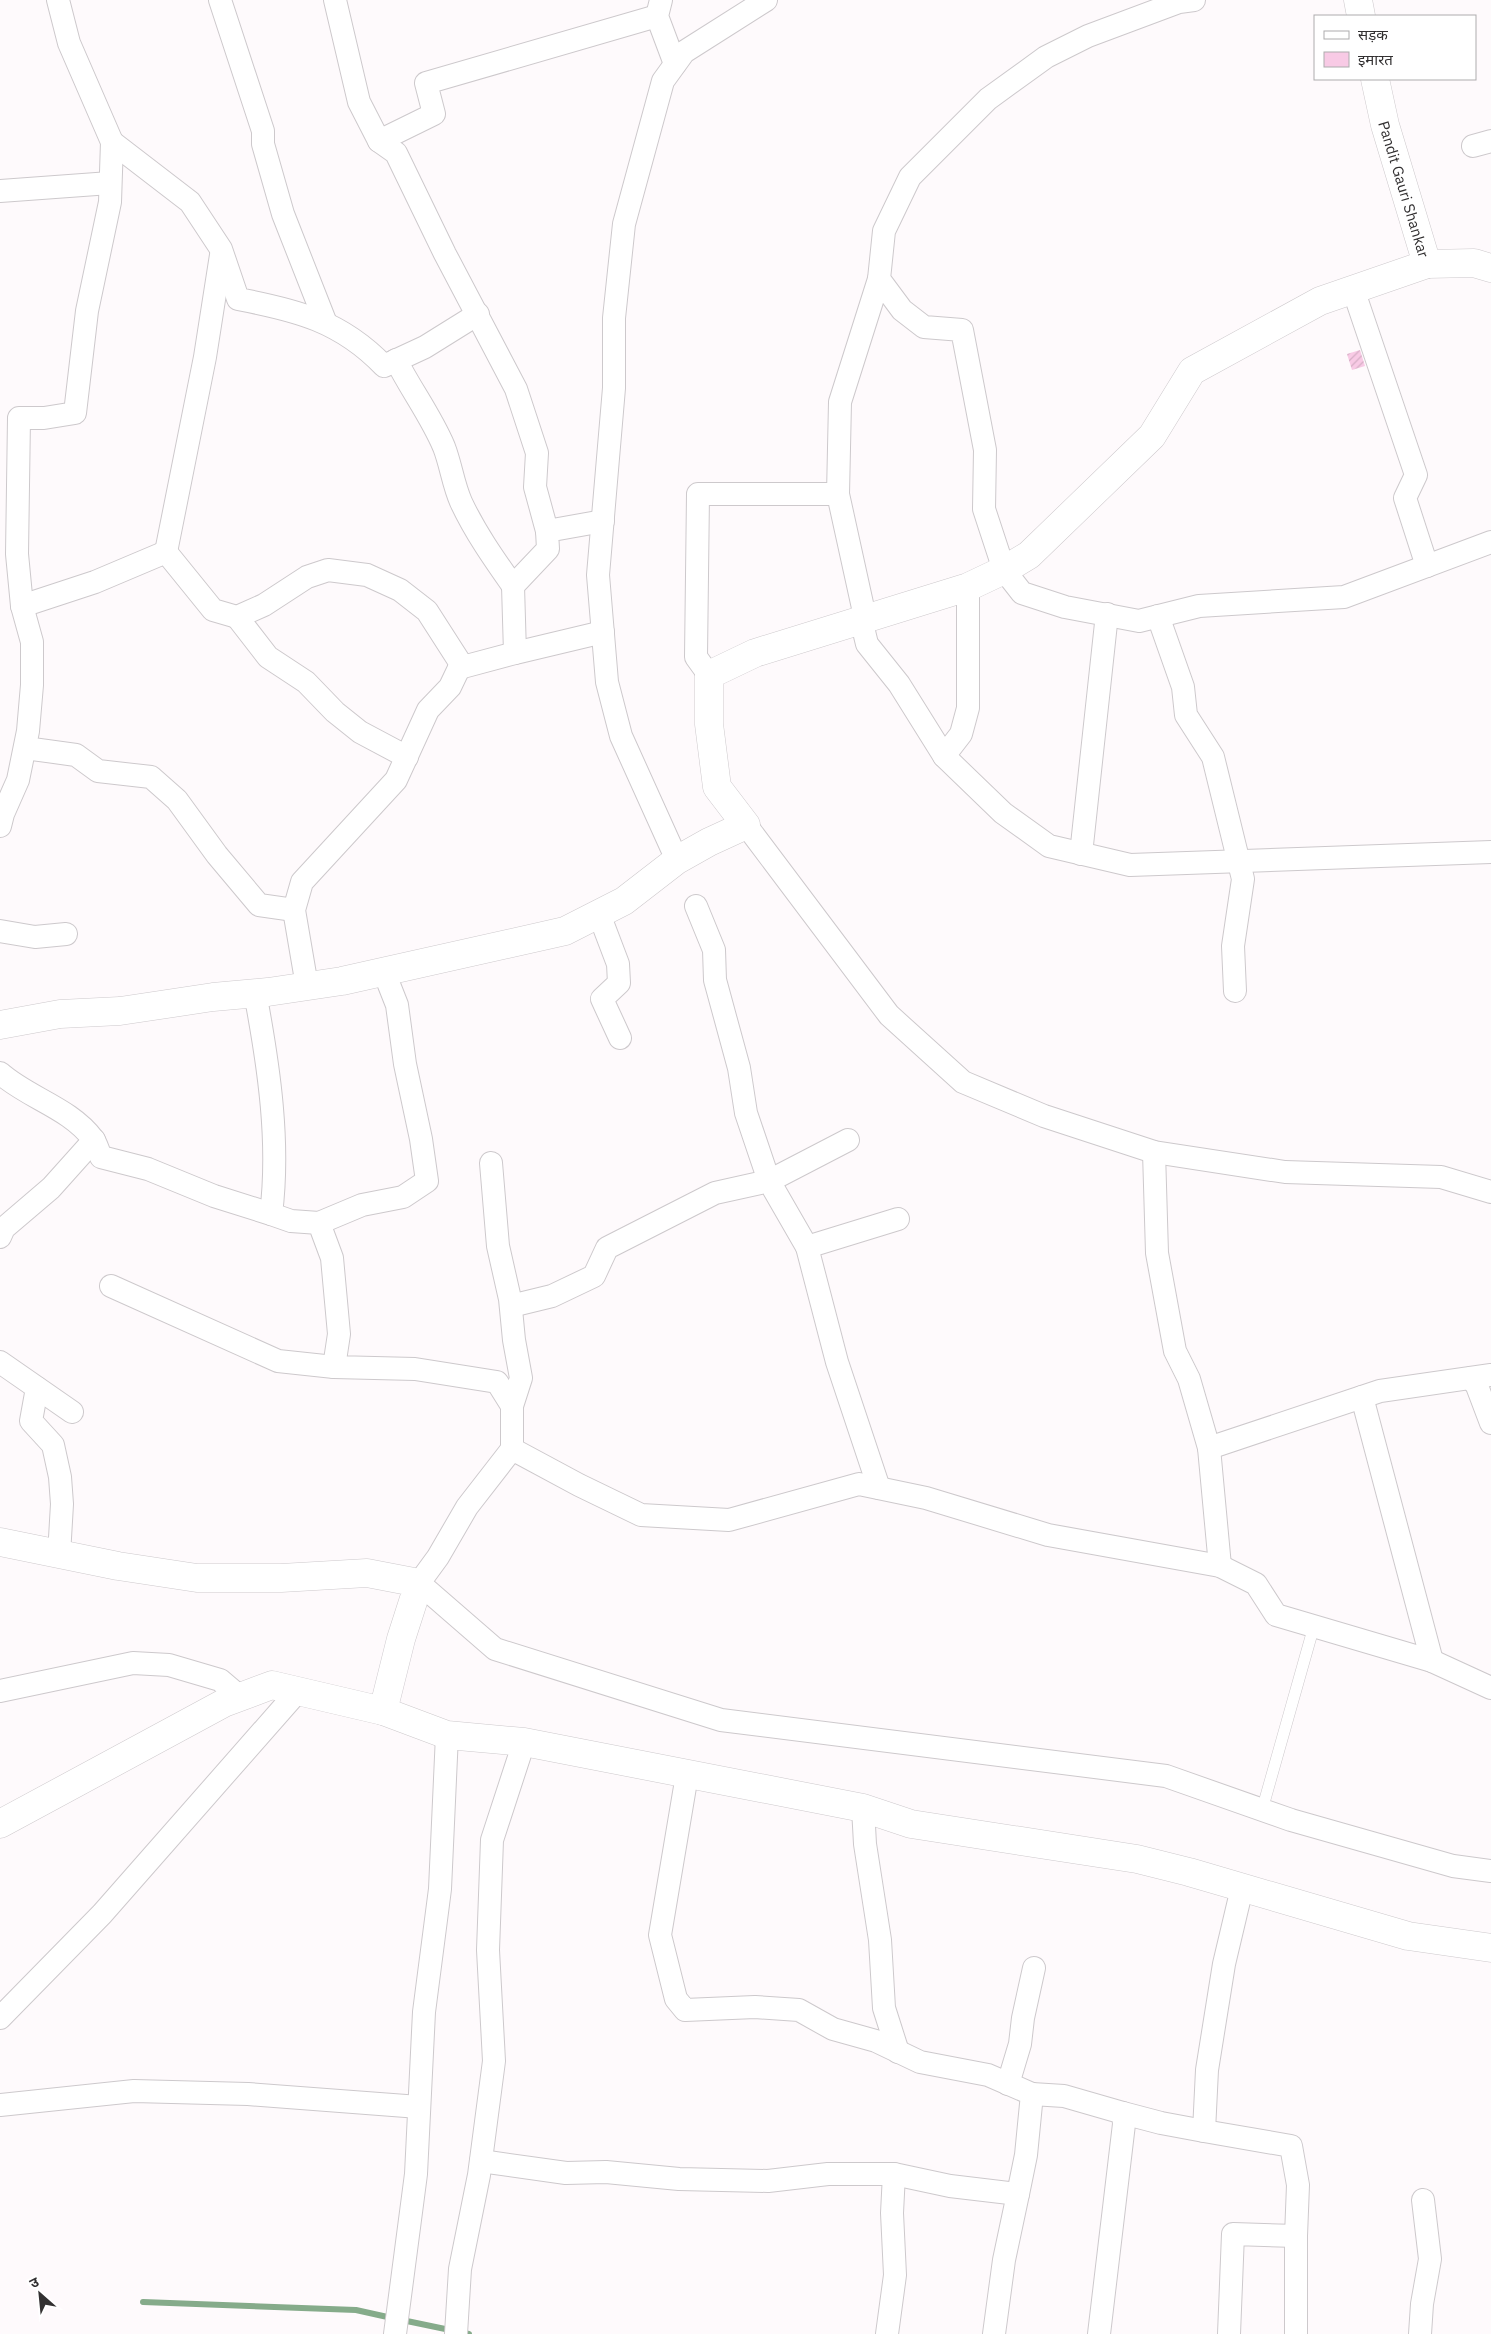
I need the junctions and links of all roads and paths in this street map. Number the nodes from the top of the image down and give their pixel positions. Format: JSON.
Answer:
{"nodes":[{"id":1,"x":58,"y":0,"type":"edge"},
{"id":2,"x":220,"y":0,"type":"edge"},
{"id":3,"x":336,"y":0,"type":"edge"},
{"id":4,"x":766,"y":0,"type":"edge"},
{"id":5,"x":1194,"y":0,"type":"edge"},
{"id":6,"x":1358,"y":0,"type":"edge"},
{"id":7,"x":659,"y":8,"type":"edge"},
{"id":8,"x":1361,"y":15,"type":"edge"},
{"id":9,"x":675,"y":64,"type":"junction"},
{"id":10,"x":1375,"y":80,"type":"edge"},
{"id":11,"x":379,"y":140,"type":"junction"},
{"id":12,"x":112,"y":142,"type":"junction"},
{"id":13,"x":110,"y":183,"type":"junction"},
{"id":14,"x":0,"y":191,"type":"edge"},
{"id":15,"x":221,"y":249,"type":"junction"},
{"id":16,"x":1427,"y":264,"type":"junction"},
{"id":17,"x":1491,"y":268,"type":"edge"},
{"id":18,"x":879,"y":279,"type":"junction"},
{"id":19,"x":1353,"y":289,"type":"junction"},
{"id":20,"x":478,"y":314,"type":"junction"},
{"id":21,"x":324,"y":321,"type":"junction"},
{"id":22,"x":396,"y":360,"type":"junction"},
{"id":23,"x":838,"y":494,"type":"junction"},
{"id":24,"x":602,"y":521,"type":"junction"},
{"id":25,"x":547,"y":530,"type":"junction"},
{"id":26,"x":9,"y":536,"type":"edge"},
{"id":27,"x":1491,"y":542,"type":"edge"},
{"id":28,"x":166,"y":552,"type":"junction"},
{"id":29,"x":1427,"y":566,"type":"junction"},
{"id":30,"x":1004,"y":570,"type":"junction"},
{"id":31,"x":513,"y":586,"type":"junction"},
{"id":32,"x":968,"y":587,"type":"junction"},
{"id":33,"x":22,"y":606,"type":"junction"},
{"id":34,"x":1107,"y":614,"type":"junction"},
{"id":35,"x":1158,"y":616,"type":"junction"},
{"id":36,"x":237,"y":617,"type":"junction"},
{"id":37,"x":861,"y":619,"type":"junction"},
{"id":38,"x":603,"y":632,"type":"junction"},
{"id":39,"x":515,"y":652,"type":"junction"},
{"id":40,"x":459,"y":668,"type":"junction"},
{"id":41,"x":709,"y":675,"type":"junction"},
{"id":42,"x":25,"y":748,"type":"junction"},
{"id":43,"x":407,"y":756,"type":"junction"},
{"id":44,"x":944,"y":756,"type":"junction"},
{"id":45,"x":10,"y":772,"type":"edge"},
{"id":46,"x":746,"y":825,"type":"junction"},
{"id":47,"x":0,"y":826,"type":"edge"},
{"id":48,"x":1491,"y":852,"type":"edge"},
{"id":49,"x":1081,"y":854,"type":"junction"},
{"id":50,"x":677,"y":860,"type":"junction"},
{"id":51,"x":1239,"y":861,"type":"junction"},
{"id":52,"x":696,"y":906,"type":"dead end"},
{"id":53,"x":294,"y":910,"type":"junction"},
{"id":54,"x":598,"y":914,"type":"junction"},
{"id":55,"x":0,"y":931,"type":"edge"},
{"id":56,"x":66,"y":934,"type":"dead end"},
{"id":57,"x":384,"y":972,"type":"junction"},
{"id":58,"x":307,"y":986,"type":"junction"},
{"id":59,"x":1235,"y":992,"type":"dead end"},
{"id":60,"x":238,"y":995,"type":"junction"},
{"id":61,"x":0,"y":1025,"type":"edge"},
{"id":62,"x":620,"y":1038,"type":"dead end"},
{"id":63,"x":0,"y":1073,"type":"edge"},
{"id":64,"x":94,"y":1140,"type":"junction"},
{"id":65,"x":848,"y":1140,"type":"dead end"},
{"id":66,"x":1154,"y":1152,"type":"junction"},
{"id":67,"x":491,"y":1163,"type":"dead end"},
{"id":68,"x":768,"y":1180,"type":"junction"},
{"id":69,"x":1491,"y":1192,"type":"edge"},
{"id":70,"x":271,"y":1214,"type":"junction"},
{"id":71,"x":898,"y":1219,"type":"dead end"},
{"id":72,"x":319,"y":1223,"type":"junction"},
{"id":73,"x":0,"y":1237,"type":"edge"},
{"id":74,"x":808,"y":1247,"type":"junction"},
{"id":75,"x":110,"y":1286,"type":"dead end"},
{"id":76,"x":511,"y":1306,"type":"junction"},
{"id":77,"x":0,"y":1362,"type":"edge"},
{"id":78,"x":334,"y":1366,"type":"junction"},
{"id":79,"x":1481,"y":1377,"type":"edge"},
{"id":80,"x":37,"y":1388,"type":"junction"},
{"id":81,"x":1362,"y":1397,"type":"junction"},
{"id":82,"x":512,"y":1406,"type":"junction"},
{"id":83,"x":72,"y":1412,"type":"dead end"},
{"id":84,"x":1491,"y":1423,"type":"edge"},
{"id":85,"x":1208,"y":1448,"type":"junction"},
{"id":86,"x":512,"y":1449,"type":"junction"},
{"id":87,"x":879,"y":1488,"type":"junction"},
{"id":88,"x":0,"y":1542,"type":"edge"},
{"id":89,"x":59,"y":1555,"type":"junction"},
{"id":90,"x":1220,"y":1566,"type":"junction"},
{"id":91,"x":419,"y":1583,"type":"junction"},
{"id":92,"x":1314,"y":1626,"type":"junction"},
{"id":93,"x":1432,"y":1661,"type":"junction"},
{"id":94,"x":1491,"y":1688,"type":"edge"},
{"id":95,"x":0,"y":1691,"type":"edge"},
{"id":96,"x":298,"y":1691,"type":"junction"},
{"id":97,"x":240,"y":1697,"type":"junction"},
{"id":98,"x":383,"y":1711,"type":"junction"},
{"id":99,"x":447,"y":1734,"type":"junction"},
{"id":100,"x":524,"y":1742,"type":"junction"},
{"id":101,"x":687,"y":1775,"type":"junction"},
{"id":102,"x":863,"y":1808,"type":"junction"},
{"id":103,"x":1262,"y":1810,"type":"junction"},
{"id":104,"x":0,"y":1824,"type":"edge"},
{"id":105,"x":1491,"y":1871,"type":"edge"},
{"id":106,"x":1242,"y":1888,"type":"junction"},
{"id":107,"x":1491,"y":1948,"type":"edge"},
{"id":108,"x":1034,"y":1968,"type":"dead end"},
{"id":109,"x":0,"y":2018,"type":"edge"},
{"id":110,"x":898,"y":2052,"type":"junction"},
{"id":111,"x":1008,"y":2084,"type":"junction"},
{"id":112,"x":1032,"y":2094,"type":"junction"},
{"id":113,"x":0,"y":2104,"type":"edge"},
{"id":114,"x":419,"y":2107,"type":"junction"},
{"id":115,"x":1123,"y":2112,"type":"junction"},
{"id":116,"x":1204,"y":2131,"type":"junction"},
{"id":117,"x":481,"y":2161,"type":"junction"},
{"id":118,"x":894,"y":2174,"type":"junction"},
{"id":119,"x":1018,"y":2194,"type":"junction"},
{"id":120,"x":1423,"y":2200,"type":"dead end"},
{"id":121,"x":1296,"y":2236,"type":"junction"},
{"id":122,"x":394,"y":2334,"type":"edge"},
{"id":123,"x":456,"y":2334,"type":"edge"},
{"id":124,"x":887,"y":2334,"type":"edge"},
{"id":125,"x":994,"y":2334,"type":"edge"},
{"id":126,"x":1099,"y":2334,"type":"edge"},
{"id":127,"x":1229,"y":2334,"type":"edge"},
{"id":128,"x":1296,"y":2334,"type":"edge"},
{"id":129,"x":1420,"y":2334,"type":"edge"}],
"edges":[{"from":1,"to":12,"type":"street"},
{"from":2,"to":21,"type":"street"},
{"from":3,"to":11,"type":"street"},
{"from":4,"to":9,"type":"street"},
{"from":5,"to":18,"type":"street"},
{"from":6,"to":8,"type":"street"},
{"from":7,"to":9,"type":"street"},
{"from":7,"to":11,"type":"street"},
{"from":9,"to":24,"type":"street"},
{"from":10,"to":16,"type":"street","name":"Pandit Gauri Shankar"},
{"from":11,"to":20,"type":"street"},
{"from":12,"to":13,"type":"street"},
{"from":12,"to":15,"type":"street"},
{"from":13,"to":14,"type":"street"},
{"from":13,"to":26,"type":"street"},
{"from":15,"to":21,"type":"street"},
{"from":15,"to":28,"type":"street"},
{"from":16,"to":17,"type":"street","name":"Pandit Gauri Shankar"},
{"from":16,"to":19,"type":"street"},
{"from":18,"to":23,"type":"street"},
{"from":18,"to":30,"type":"street"},
{"from":19,"to":29,"type":"street"},
{"from":19,"to":30,"type":"street"},
{"from":20,"to":22,"type":"street"},
{"from":20,"to":25,"type":"street"},
{"from":21,"to":22,"type":"street"},
{"from":22,"to":31,"type":"street"},
{"from":23,"to":37,"type":"street"},
{"from":23,"to":41,"type":"street"},
{"from":24,"to":25,"type":"street"},
{"from":24,"to":38,"type":"street"},
{"from":25,"to":31,"type":"street"},
{"from":26,"to":33,"type":"street"},
{"from":27,"to":29,"type":"street"},
{"from":28,"to":33,"type":"street"},
{"from":28,"to":36,"type":"street"},
{"from":29,"to":35,"type":"street"},
{"from":30,"to":32,"type":"street"},
{"from":30,"to":34,"type":"street"},
{"from":31,"to":39,"type":"street"},
{"from":32,"to":37,"type":"street"},
{"from":32,"to":44,"type":"street"},
{"from":33,"to":42,"type":"street"},
{"from":34,"to":35,"type":"street"},
{"from":34,"to":49,"type":"street"},
{"from":35,"to":51,"type":"street"},
{"from":36,"to":40,"type":"street"},
{"from":36,"to":43,"type":"street"},
{"from":37,"to":41,"type":"street"},
{"from":37,"to":44,"type":"street"},
{"from":38,"to":39,"type":"street"},
{"from":38,"to":50,"type":"street"},
{"from":39,"to":40,"type":"street"},
{"from":40,"to":43,"type":"street"},
{"from":41,"to":46,"type":"street"},
{"from":42,"to":45,"type":"street"},
{"from":42,"to":53,"type":"street"},
{"from":43,"to":53,"type":"street"},
{"from":44,"to":49,"type":"street"},
{"from":45,"to":47,"type":"street"},
{"from":46,"to":50,"type":"street"},
{"from":46,"to":66,"type":"street"},
{"from":48,"to":51,"type":"street"},
{"from":49,"to":51,"type":"street"},
{"from":50,"to":54,"type":"street"},
{"from":51,"to":59,"type":"street"},
{"from":52,"to":68,"type":"street"},
{"from":53,"to":58,"type":"street"},
{"from":54,"to":57,"type":"street"},
{"from":54,"to":62,"type":"street"},
{"from":55,"to":56,"type":"street"},
{"from":57,"to":58,"type":"street"},
{"from":57,"to":72,"type":"street"},
{"from":58,"to":60,"type":"street"},
{"from":60,"to":61,"type":"street"},
{"from":60,"to":70,"type":"street"},
{"from":63,"to":64,"type":"street"},
{"from":64,"to":70,"type":"street"},
{"from":64,"to":73,"type":"street"},
{"from":65,"to":68,"type":"street"},
{"from":66,"to":69,"type":"street"},
{"from":66,"to":85,"type":"street"},
{"from":67,"to":76,"type":"street"},
{"from":68,"to":74,"type":"street"},
{"from":68,"to":76,"type":"street"},
{"from":70,"to":72,"type":"street"},
{"from":71,"to":74,"type":"street"},
{"from":72,"to":78,"type":"street"},
{"from":74,"to":87,"type":"street"},
{"from":75,"to":78,"type":"street"},
{"from":76,"to":82,"type":"street"},
{"from":77,"to":80,"type":"street"},
{"from":78,"to":82,"type":"street"},
{"from":79,"to":81,"type":"street"},
{"from":79,"to":84,"type":"street"},
{"from":80,"to":83,"type":"street"},
{"from":80,"to":89,"type":"street"},
{"from":81,"to":85,"type":"street"},
{"from":81,"to":93,"type":"street"},
{"from":82,"to":86,"type":"street"},
{"from":85,"to":90,"type":"street"},
{"from":86,"to":87,"type":"street"},
{"from":86,"to":91,"type":"street"},
{"from":87,"to":90,"type":"street"},
{"from":88,"to":89,"type":"street"},
{"from":89,"to":91,"type":"street"},
{"from":90,"to":92,"type":"street"},
{"from":91,"to":98,"type":"street"},
{"from":91,"to":103,"type":"street"},
{"from":92,"to":93,"type":"street"},
{"from":92,"to":103,"type":"lane"},
{"from":93,"to":94,"type":"street"},
{"from":95,"to":97,"type":"street"},
{"from":96,"to":97,"type":"street"},
{"from":96,"to":98,"type":"street"},
{"from":96,"to":109,"type":"street"},
{"from":97,"to":104,"type":"street"},
{"from":98,"to":99,"type":"street"},
{"from":99,"to":100,"type":"street"},
{"from":99,"to":114,"type":"street"},
{"from":100,"to":101,"type":"street"},
{"from":100,"to":117,"type":"street"},
{"from":101,"to":102,"type":"street"},
{"from":101,"to":110,"type":"street"},
{"from":102,"to":106,"type":"street"},
{"from":102,"to":110,"type":"street"},
{"from":103,"to":105,"type":"street"},
{"from":106,"to":107,"type":"street"},
{"from":106,"to":116,"type":"street"},
{"from":108,"to":111,"type":"street"},
{"from":110,"to":111,"type":"street"},
{"from":111,"to":112,"type":"street"},
{"from":112,"to":115,"type":"street"},
{"from":112,"to":119,"type":"street"},
{"from":113,"to":114,"type":"street"},
{"from":114,"to":122,"type":"street"},
{"from":115,"to":116,"type":"street"},
{"from":115,"to":126,"type":"street"},
{"from":116,"to":121,"type":"street"},
{"from":117,"to":118,"type":"street"},
{"from":117,"to":123,"type":"street"},
{"from":118,"to":119,"type":"street"},
{"from":118,"to":124,"type":"street"},
{"from":119,"to":125,"type":"street"},
{"from":120,"to":129,"type":"street"},
{"from":121,"to":127,"type":"street"},
{"from":121,"to":128,"type":"street"}]}
